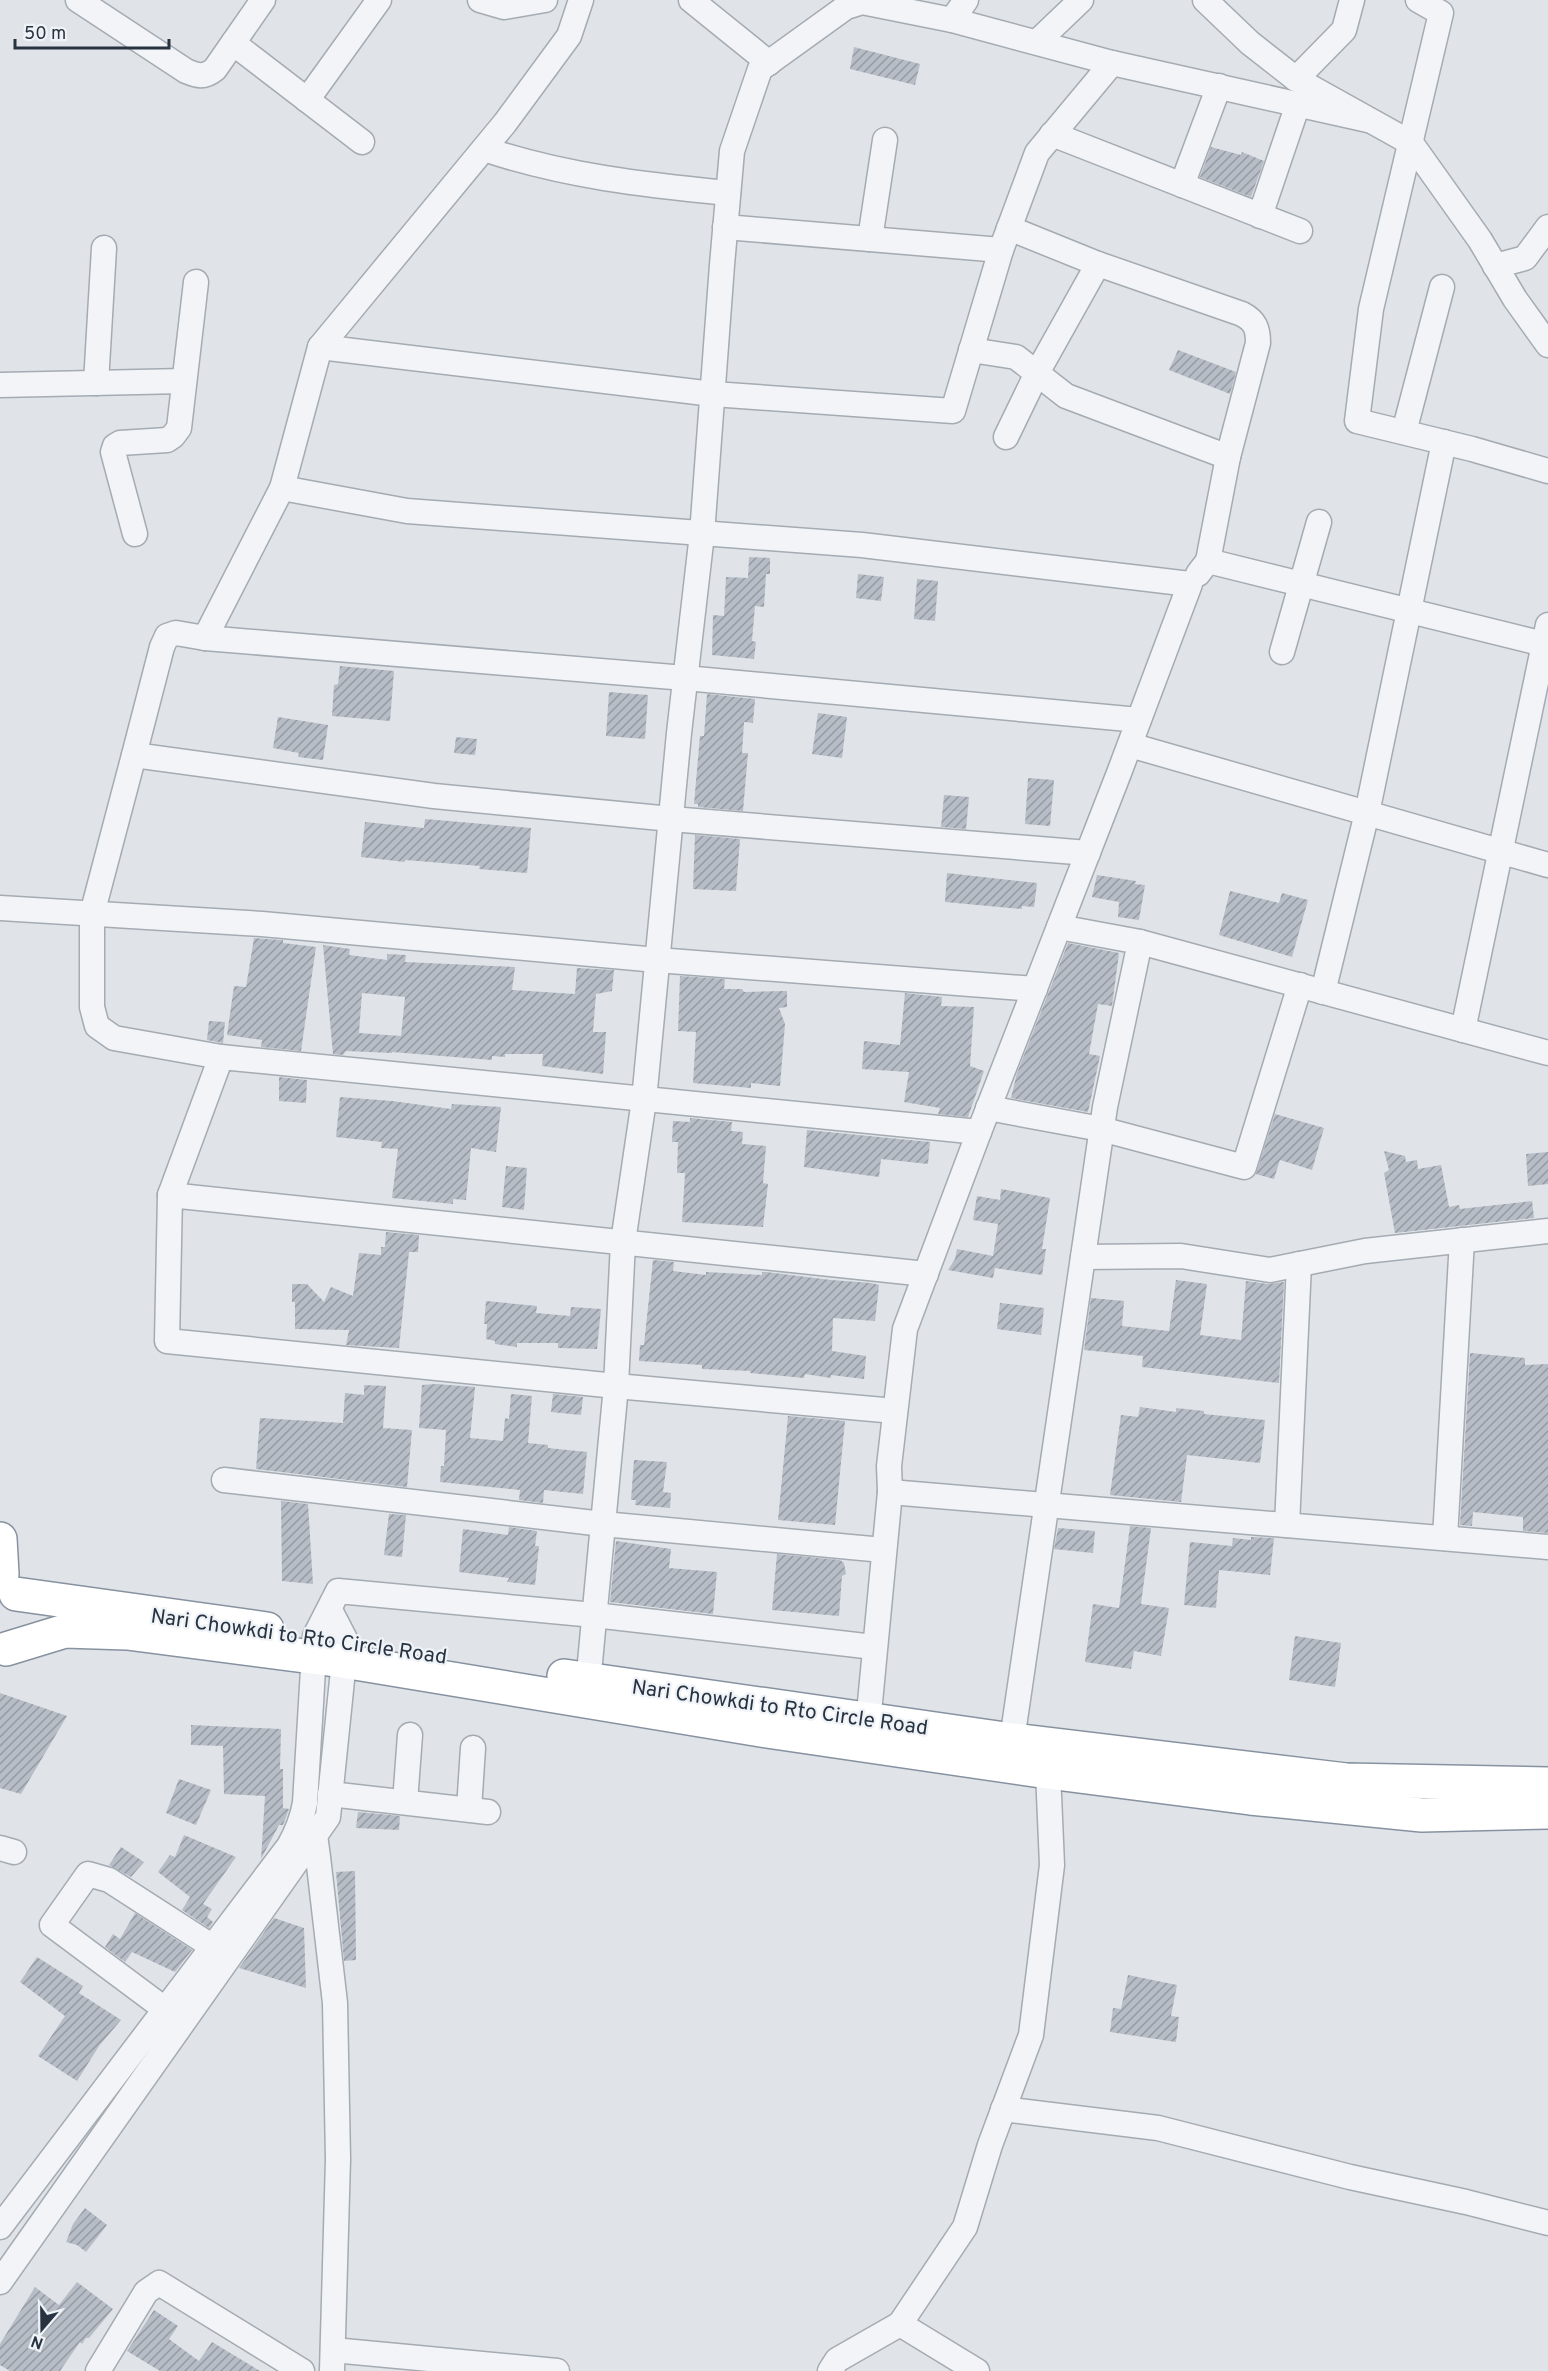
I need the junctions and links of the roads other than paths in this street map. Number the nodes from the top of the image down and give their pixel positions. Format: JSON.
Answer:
{"nodes":[{"id":1,"x":78,"y":0,"type":"edge"},
{"id":2,"x":263,"y":0,"type":"edge"},
{"id":3,"x":379,"y":0,"type":"edge"},
{"id":4,"x":480,"y":0,"type":"edge"},
{"id":5,"x":544,"y":0,"type":"edge"},
{"id":6,"x":580,"y":0,"type":"edge"},
{"id":7,"x":691,"y":0,"type":"edge"},
{"id":8,"x":966,"y":0,"type":"edge"},
{"id":9,"x":1080,"y":0,"type":"edge"},
{"id":10,"x":1205,"y":0,"type":"edge"},
{"id":11,"x":1352,"y":0,"type":"edge"},
{"id":12,"x":1425,"y":2,"type":"edge"},
{"id":13,"x":849,"y":4,"type":"edge"},
{"id":14,"x":952,"y":20,"type":"junction"},
{"id":15,"x":1037,"y":42,"type":"junction"},
{"id":16,"x":233,"y":43,"type":"junction"},
{"id":17,"x":769,"y":63,"type":"junction"},
{"id":18,"x":1112,"y":63,"type":"junction"},
{"id":19,"x":1296,"y":79,"type":"junction"},
{"id":20,"x":1219,"y":86,"type":"junction"},
{"id":21,"x":307,"y":100,"type":"junction"},
{"id":22,"x":1298,"y":104,"type":"junction"},
{"id":23,"x":1368,"y":120,"type":"junction"},
{"id":24,"x":1052,"y":134,"type":"junction"},
{"id":25,"x":885,"y":140,"type":"dead end"},
{"id":26,"x":362,"y":142,"type":"dead end"},
{"id":27,"x":1411,"y":144,"type":"junction"},
{"id":28,"x":484,"y":150,"type":"junction"},
{"id":29,"x":1182,"y":185,"type":"junction"},
{"id":30,"x":728,"y":193,"type":"junction"},
{"id":31,"x":1260,"y":216,"type":"junction"},
{"id":32,"x":725,"y":227,"type":"junction"},
{"id":33,"x":1548,"y":227,"type":"edge"},
{"id":34,"x":1300,"y":231,"type":"dead end"},
{"id":35,"x":870,"y":239,"type":"junction"},
{"id":36,"x":1005,"y":239,"type":"junction"},
{"id":37,"x":104,"y":248,"type":"dead end"},
{"id":38,"x":1098,"y":264,"type":"junction"},
{"id":39,"x":1495,"y":266,"type":"junction"},
{"id":40,"x":196,"y":282,"type":"dead end"},
{"id":41,"x":1442,"y":287,"type":"dead end"},
{"id":42,"x":1548,"y":345,"type":"edge"},
{"id":43,"x":320,"y":347,"type":"junction"},
{"id":44,"x":971,"y":350,"type":"junction"},
{"id":45,"x":1038,"y":373,"type":"junction"},
{"id":46,"x":184,"y":381,"type":"junction"},
{"id":47,"x":96,"y":383,"type":"junction"},
{"id":48,"x":0,"y":385,"type":"edge"},
{"id":49,"x":712,"y":394,"type":"junction"},
{"id":50,"x":1404,"y":432,"type":"junction"},
{"id":51,"x":1006,"y":437,"type":"dead end"},
{"id":52,"x":1444,"y":442,"type":"junction"},
{"id":53,"x":1228,"y":457,"type":"junction"},
{"id":54,"x":1548,"y":471,"type":"edge"},
{"id":55,"x":282,"y":488,"type":"junction"},
{"id":56,"x":1320,"y":522,"type":"dead end"},
{"id":57,"x":135,"y":534,"type":"dead end"},
{"id":58,"x":702,"y":534,"type":"junction"},
{"id":59,"x":1208,"y":561,"type":"junction"},
{"id":60,"x":1190,"y":584,"type":"junction"},
{"id":61,"x":1302,"y":584,"type":"junction"},
{"id":62,"x":1408,"y":611,"type":"junction"},
{"id":63,"x":204,"y":638,"type":"junction"},
{"id":64,"x":1546,"y":638,"type":"edge"},
{"id":65,"x":1282,"y":652,"type":"dead end"},
{"id":66,"x":686,"y":678,"type":"junction"},
{"id":67,"x":1139,"y":720,"type":"junction"},
{"id":68,"x":1130,"y":745,"type":"junction"},
{"id":69,"x":134,"y":755,"type":"junction"},
{"id":70,"x":1366,"y":813,"type":"junction"},
{"id":71,"x":671,"y":819,"type":"junction"},
{"id":72,"x":1502,"y":852,"type":"junction"},
{"id":73,"x":1088,"y":853,"type":"junction"},
{"id":74,"x":1548,"y":865,"type":"edge"},
{"id":75,"x":0,"y":909,"type":"edge"},
{"id":76,"x":92,"y":914,"type":"junction"},
{"id":77,"x":1059,"y":927,"type":"junction"},
{"id":78,"x":1140,"y":942,"type":"junction"},
{"id":79,"x":657,"y":960,"type":"junction"},
{"id":80,"x":1312,"y":988,"type":"junction"},
{"id":81,"x":1035,"y":989,"type":"junction"},
{"id":82,"x":1462,"y":1030,"type":"junction"},
{"id":83,"x":1548,"y":1053,"type":"edge"},
{"id":84,"x":221,"y":1057,"type":"junction"},
{"id":85,"x":644,"y":1100,"type":"junction"},
{"id":86,"x":988,"y":1108,"type":"junction"},
{"id":87,"x":1101,"y":1130,"type":"junction"},
{"id":88,"x":979,"y":1132,"type":"junction"},
{"id":89,"x":170,"y":1195,"type":"junction"},
{"id":90,"x":1548,"y":1231,"type":"edge"},
{"id":91,"x":1462,"y":1240,"type":"junction"},
{"id":92,"x":623,"y":1242,"type":"junction"},
{"id":93,"x":1083,"y":1257,"type":"junction"},
{"id":94,"x":1299,"y":1264,"type":"junction"},
{"id":95,"x":926,"y":1274,"type":"junction"},
{"id":96,"x":616,"y":1386,"type":"junction"},
{"id":97,"x":896,"y":1411,"type":"junction"},
{"id":98,"x":224,"y":1480,"type":"dead end"},
{"id":99,"x":890,"y":1492,"type":"junction"},
{"id":100,"x":1048,"y":1504,"type":"junction"},
{"id":101,"x":603,"y":1524,"type":"junction"},
{"id":102,"x":1287,"y":1525,"type":"junction"},
{"id":103,"x":1445,"y":1538,"type":"junction"},
{"id":104,"x":0,"y":1539,"type":"edge"},
{"id":105,"x":1548,"y":1547,"type":"edge"},
{"id":106,"x":883,"y":1550,"type":"junction"},
{"id":107,"x":6,"y":1581,"type":"edge"},
{"id":108,"x":594,"y":1615,"type":"junction"},
{"id":109,"x":128,"y":1622,"type":"junction"},
{"id":110,"x":329,"y":1641,"type":"junction"},
{"id":111,"x":874,"y":1647,"type":"junction"},
{"id":112,"x":3,"y":1651,"type":"edge"},
{"id":113,"x":587,"y":1691,"type":"junction"},
{"id":114,"x":867,"y":1733,"type":"junction"},
{"id":115,"x":410,"y":1735,"type":"dead end"},
{"id":116,"x":1012,"y":1740,"type":"junction"},
{"id":117,"x":473,"y":1748,"type":"dead end"},
{"id":118,"x":1048,"y":1772,"type":"junction"},
{"id":119,"x":1546,"y":1793,"type":"edge"},
{"id":120,"x":330,"y":1794,"type":"junction"},
{"id":121,"x":405,"y":1802,"type":"junction"},
{"id":122,"x":308,"y":1828,"type":"junction"},
{"id":123,"x":220,"y":1954,"type":"junction"},
{"id":124,"x":166,"y":2010,"type":"junction"},
{"id":125,"x":1003,"y":2109,"type":"junction"},
{"id":126,"x":48,"y":2161,"type":"junction"},
{"id":127,"x":72,"y":2180,"type":"junction"},
{"id":128,"x":1548,"y":2223,"type":"edge"},
{"id":129,"x":0,"y":2227,"type":"edge"},
{"id":130,"x":0,"y":2282,"type":"edge"},
{"id":131,"x":900,"y":2324,"type":"junction"},
{"id":132,"x":332,"y":2361,"type":"edge"},
{"id":133,"x":98,"y":2371,"type":"edge"},
{"id":134,"x":302,"y":2371,"type":"edge"},
{"id":135,"x":557,"y":2371,"type":"edge"},
{"id":136,"x":830,"y":2371,"type":"edge"},
{"id":137,"x":977,"y":2371,"type":"edge"}],
"edges":[{"from":1,"to":16,"type":"street"},
{"from":2,"to":16,"type":"street"},
{"from":3,"to":21,"type":"street"},
{"from":4,"to":5,"type":"street"},
{"from":6,"to":28,"type":"street"},
{"from":7,"to":17,"type":"street"},
{"from":8,"to":14,"type":"street"},
{"from":9,"to":15,"type":"street"},
{"from":10,"to":19,"type":"street"},
{"from":11,"to":19,"type":"street"},
{"from":12,"to":27,"type":"street"},
{"from":13,"to":14,"type":"street"},
{"from":13,"to":17,"type":"street"},
{"from":14,"to":15,"type":"street"},
{"from":15,"to":18,"type":"street"},
{"from":16,"to":21,"type":"street"},
{"from":17,"to":30,"type":"street"},
{"from":18,"to":20,"type":"street"},
{"from":18,"to":24,"type":"street"},
{"from":19,"to":23,"type":"street"},
{"from":20,"to":22,"type":"street"},
{"from":20,"to":29,"type":"street"},
{"from":21,"to":26,"type":"street"},
{"from":22,"to":23,"type":"street"},
{"from":22,"to":31,"type":"street"},
{"from":23,"to":27,"type":"street"},
{"from":24,"to":29,"type":"street"},
{"from":24,"to":36,"type":"street"},
{"from":25,"to":35,"type":"street"},
{"from":27,"to":39,"type":"street"},
{"from":27,"to":50,"type":"street"},
{"from":28,"to":30,"type":"street"},
{"from":28,"to":43,"type":"street"},
{"from":29,"to":31,"type":"street"},
{"from":30,"to":32,"type":"street"},
{"from":31,"to":34,"type":"street"},
{"from":32,"to":35,"type":"street"},
{"from":32,"to":49,"type":"street"},
{"from":33,"to":39,"type":"street"},
{"from":35,"to":36,"type":"street"},
{"from":36,"to":38,"type":"street"},
{"from":36,"to":44,"type":"street"},
{"from":37,"to":47,"type":"street"},
{"from":38,"to":45,"type":"street"},
{"from":38,"to":53,"type":"street"},
{"from":39,"to":42,"type":"street"},
{"from":40,"to":46,"type":"street"},
{"from":41,"to":50,"type":"street"},
{"from":43,"to":49,"type":"street"},
{"from":43,"to":55,"type":"street"},
{"from":44,"to":45,"type":"street"},
{"from":44,"to":49,"type":"street"},
{"from":45,"to":51,"type":"street"},
{"from":45,"to":53,"type":"street"},
{"from":46,"to":47,"type":"street"},
{"from":46,"to":57,"type":"street"},
{"from":47,"to":48,"type":"street"},
{"from":49,"to":58,"type":"street"},
{"from":50,"to":52,"type":"street"},
{"from":52,"to":54,"type":"street"},
{"from":52,"to":62,"type":"street"},
{"from":53,"to":59,"type":"street"},
{"from":55,"to":58,"type":"street"},
{"from":55,"to":63,"type":"street"},
{"from":56,"to":61,"type":"street"},
{"from":58,"to":60,"type":"street"},
{"from":58,"to":66,"type":"street"},
{"from":59,"to":60,"type":"street"},
{"from":59,"to":61,"type":"street"},
{"from":60,"to":67,"type":"street"},
{"from":61,"to":62,"type":"street"},
{"from":61,"to":65,"type":"street"},
{"from":62,"to":64,"type":"street"},
{"from":62,"to":70,"type":"street"},
{"from":63,"to":66,"type":"street"},
{"from":63,"to":69,"type":"street"},
{"from":64,"to":72,"type":"street"},
{"from":66,"to":67,"type":"street"},
{"from":66,"to":71,"type":"street"},
{"from":67,"to":68,"type":"street"},
{"from":68,"to":70,"type":"street"},
{"from":68,"to":73,"type":"street"},
{"from":69,"to":71,"type":"street"},
{"from":69,"to":76,"type":"street"},
{"from":70,"to":72,"type":"street"},
{"from":70,"to":80,"type":"street"},
{"from":71,"to":73,"type":"street"},
{"from":71,"to":79,"type":"street"},
{"from":72,"to":74,"type":"street"},
{"from":72,"to":82,"type":"street"},
{"from":73,"to":77,"type":"street"},
{"from":75,"to":76,"type":"street"},
{"from":76,"to":79,"type":"street"},
{"from":76,"to":84,"type":"street"},
{"from":77,"to":78,"type":"street"},
{"from":77,"to":81,"type":"street"},
{"from":78,"to":80,"type":"street"},
{"from":78,"to":87,"type":"street"},
{"from":79,"to":81,"type":"street"},
{"from":79,"to":85,"type":"street"},
{"from":80,"to":82,"type":"street"},
{"from":80,"to":87,"type":"street"},
{"from":81,"to":86,"type":"street"},
{"from":82,"to":83,"type":"street"},
{"from":84,"to":85,"type":"street"},
{"from":84,"to":89,"type":"street"},
{"from":85,"to":88,"type":"street"},
{"from":85,"to":92,"type":"street"},
{"from":86,"to":87,"type":"street"},
{"from":86,"to":88,"type":"street"},
{"from":87,"to":93,"type":"street"},
{"from":88,"to":95,"type":"street"},
{"from":89,"to":92,"type":"street"},
{"from":89,"to":96,"type":"street"},
{"from":90,"to":91,"type":"street"},
{"from":91,"to":94,"type":"street"},
{"from":91,"to":103,"type":"street"},
{"from":92,"to":95,"type":"street"},
{"from":92,"to":96,"type":"street"},
{"from":93,"to":94,"type":"street"},
{"from":93,"to":100,"type":"street"},
{"from":94,"to":102,"type":"street"},
{"from":95,"to":97,"type":"street"},
{"from":96,"to":97,"type":"street"},
{"from":96,"to":101,"type":"street"},
{"from":97,"to":99,"type":"street"},
{"from":98,"to":101,"type":"street"},
{"from":99,"to":100,"type":"street"},
{"from":99,"to":106,"type":"street"},
{"from":100,"to":102,"type":"street"},
{"from":100,"to":116,"type":"street"},
{"from":101,"to":106,"type":"street"},
{"from":101,"to":108,"type":"street"},
{"from":102,"to":103,"type":"street"},
{"from":103,"to":105,"type":"street"},
{"from":104,"to":107,"type":"highway"},
{"from":106,"to":111,"type":"street"},
{"from":107,"to":109,"type":"highway","name":"Nari Chowkdi to Rto Circle Road"},
{"from":107,"to":112,"type":"highway"},
{"from":108,"to":110,"type":"street"},
{"from":108,"to":111,"type":"street"},
{"from":108,"to":113,"type":"street"},
{"from":109,"to":110,"type":"highway","name":"Nari Chowkdi to Rto Circle Road"},
{"from":109,"to":112,"type":"highway"},
{"from":110,"to":113,"type":"highway","name":"Nari Chowkdi to Rto Circle Road"},
{"from":110,"to":120,"type":"street"},
{"from":110,"to":122,"type":"street"},
{"from":111,"to":114,"type":"street"},
{"from":113,"to":114,"type":"highway","name":"Nari Chowkdi to Rto Circle Road"},
{"from":114,"to":116,"type":"highway","name":"Nari Chowkdi to Rto Circle Road"},
{"from":114,"to":118,"type":"highway"},
{"from":115,"to":121,"type":"street"},
{"from":116,"to":119,"type":"highway","name":"Nari Chowkdi to Rto Circle Road"},
{"from":117,"to":121,"type":"street"},
{"from":118,"to":119,"type":"highway"},
{"from":118,"to":125,"type":"street"},
{"from":120,"to":121,"type":"street"},
{"from":120,"to":122,"type":"street"},
{"from":122,"to":123,"type":"street"},
{"from":122,"to":132,"type":"street"},
{"from":123,"to":124,"type":"street"},
{"from":123,"to":124,"type":"street"},
{"from":123,"to":127,"type":"street"},
{"from":124,"to":126,"type":"street"},
{"from":125,"to":128,"type":"street"},
{"from":125,"to":131,"type":"street"},
{"from":126,"to":127,"type":"street"},
{"from":126,"to":129,"type":"street"},
{"from":127,"to":130,"type":"street"},
{"from":131,"to":136,"type":"street"},
{"from":131,"to":137,"type":"street"},
{"from":132,"to":135,"type":"street"},
{"from":133,"to":134,"type":"street"}]}
